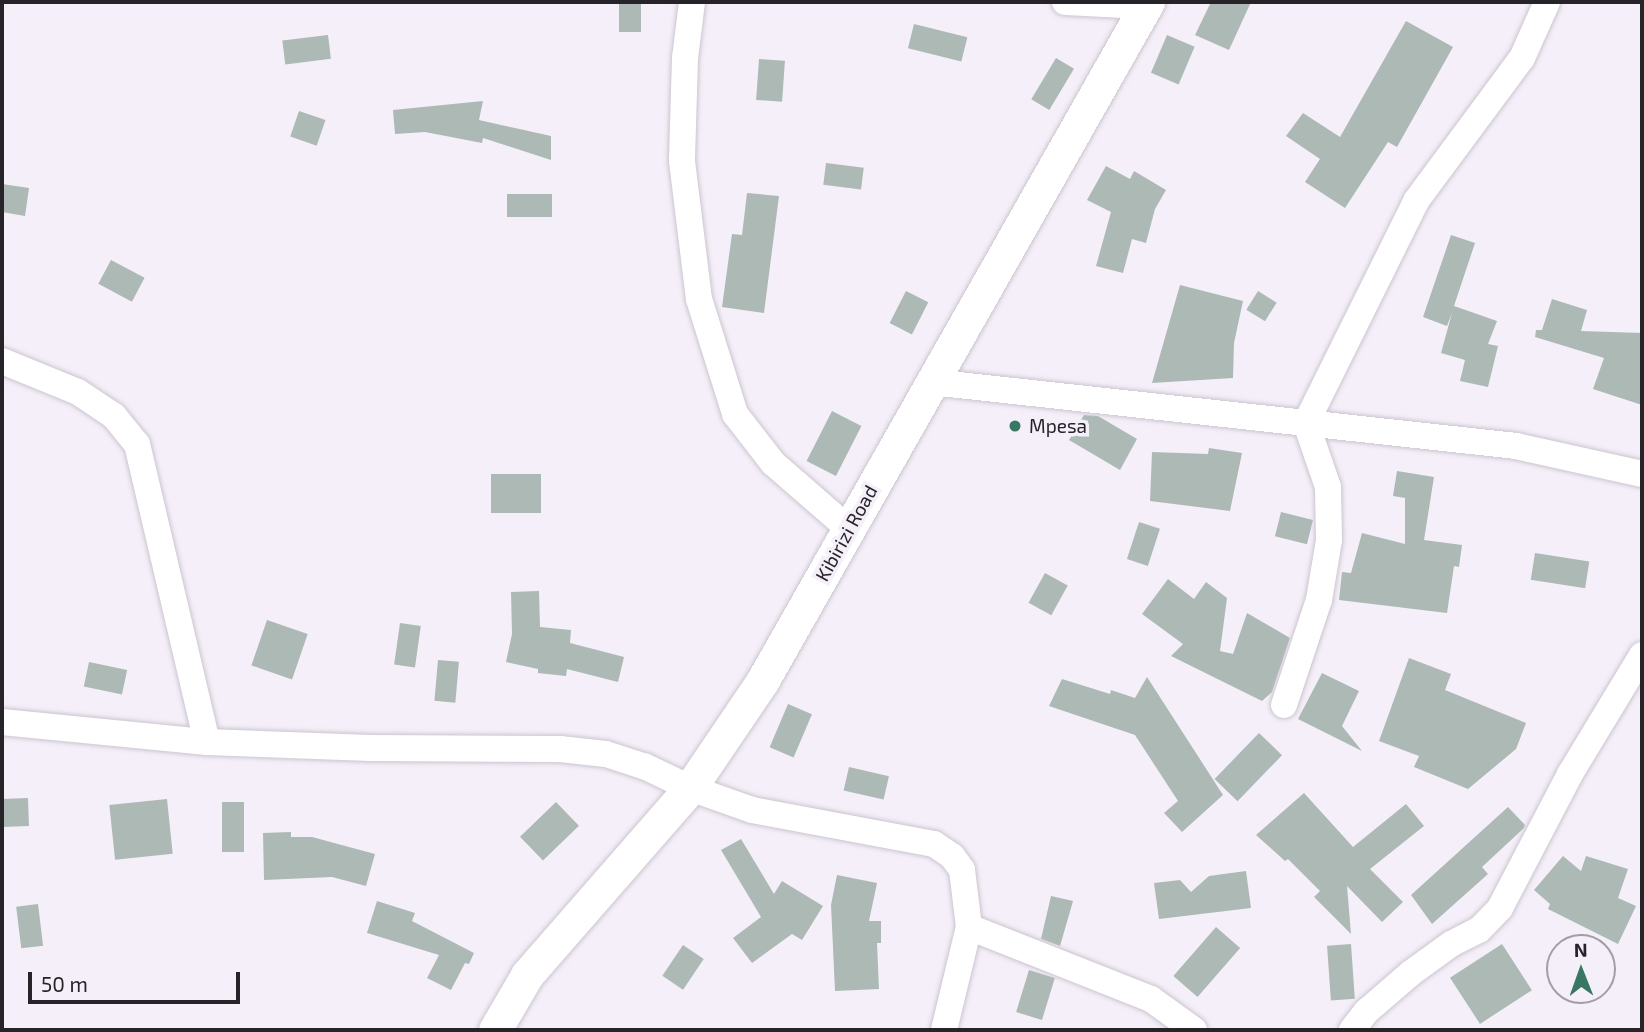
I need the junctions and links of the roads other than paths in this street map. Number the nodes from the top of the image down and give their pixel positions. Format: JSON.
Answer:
{"nodes":[{"id":1,"x":692,"y":2,"type":"edge"},
{"id":2,"x":1065,"y":2,"type":"edge"},
{"id":3,"x":1547,"y":2,"type":"edge"},
{"id":4,"x":1146,"y":4,"type":"edge"},
{"id":5,"x":2,"y":361,"type":"edge"},
{"id":6,"x":931,"y":382,"type":"junction"},
{"id":7,"x":1306,"y":423,"type":"junction"},
{"id":8,"x":1642,"y":474,"type":"edge"},
{"id":9,"x":850,"y":530,"type":"junction"},
{"id":10,"x":1642,"y":655,"type":"edge"},
{"id":11,"x":1284,"y":705,"type":"dead end"},
{"id":12,"x":2,"y":722,"type":"edge"},
{"id":13,"x":207,"y":742,"type":"junction"},
{"id":14,"x":690,"y":788,"type":"junction"},
{"id":15,"x":970,"y":927,"type":"junction"},
{"id":16,"x":495,"y":1030,"type":"edge"},
{"id":17,"x":944,"y":1030,"type":"edge"},
{"id":18,"x":1194,"y":1030,"type":"edge"},
{"id":19,"x":1352,"y":1030,"type":"edge"}],
"edges":[{"from":1,"to":9,"type":"street"},
{"from":2,"to":4,"type":"street"},
{"from":3,"to":7,"type":"street"},
{"from":4,"to":6,"type":"street","name":"Kibirizi Road"},
{"from":5,"to":13,"type":"street"},
{"from":6,"to":7,"type":"street"},
{"from":6,"to":9,"type":"street","name":"Kibirizi Road"},
{"from":7,"to":8,"type":"street"},
{"from":7,"to":11,"type":"street"},
{"from":9,"to":14,"type":"street","name":"Kibirizi Road"},
{"from":10,"to":19,"type":"street"},
{"from":12,"to":13,"type":"street"},
{"from":13,"to":14,"type":"street"},
{"from":14,"to":15,"type":"street"},
{"from":14,"to":16,"type":"street","name":"Kibirizi Road"},
{"from":15,"to":17,"type":"street"},
{"from":15,"to":18,"type":"street"}]}
